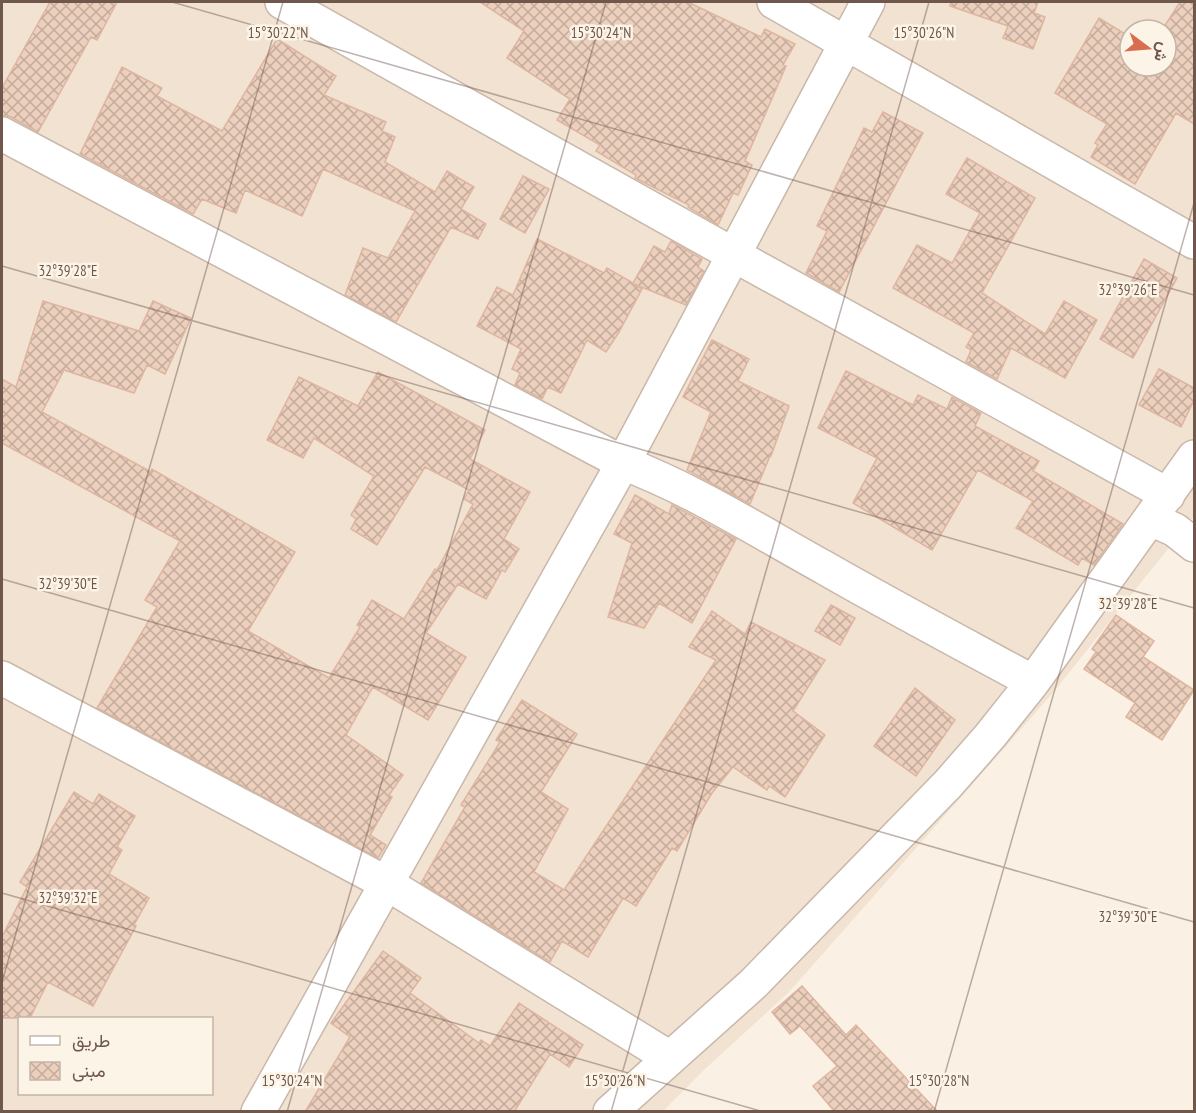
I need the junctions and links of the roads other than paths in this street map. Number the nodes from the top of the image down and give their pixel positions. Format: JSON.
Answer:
{"nodes":[{"id":1,"x":282,"y":2,"type":"edge"},
{"id":2,"x":774,"y":2,"type":"edge"},
{"id":3,"x":868,"y":2,"type":"edge"},
{"id":4,"x":846,"y":44,"type":"junction"},
{"id":5,"x":2,"y":134,"type":"edge"},
{"id":6,"x":1194,"y":242,"type":"edge"},
{"id":7,"x":734,"y":255,"type":"junction"},
{"id":8,"x":1194,"y":458,"type":"edge"},
{"id":9,"x":623,"y":463,"type":"junction"},
{"id":10,"x":1160,"y":507,"type":"junction"},
{"id":11,"x":1194,"y":545,"type":"edge"},
{"id":12,"x":2,"y":678,"type":"edge"},
{"id":13,"x":1033,"y":682,"type":"junction"},
{"id":14,"x":386,"y":883,"type":"junction"},
{"id":15,"x":670,"y":1058,"type":"junction"},
{"id":16,"x":258,"y":1112,"type":"edge"},
{"id":17,"x":610,"y":1112,"type":"edge"}],
"edges":[{"from":1,"to":7,"type":"street"},
{"from":2,"to":4,"type":"street"},
{"from":3,"to":4,"type":"street"},
{"from":4,"to":6,"type":"street"},
{"from":4,"to":7,"type":"street"},
{"from":5,"to":9,"type":"street"},
{"from":7,"to":9,"type":"street"},
{"from":7,"to":10,"type":"street"},
{"from":8,"to":10,"type":"street"},
{"from":9,"to":13,"type":"street"},
{"from":9,"to":14,"type":"street"},
{"from":10,"to":11,"type":"street"},
{"from":10,"to":13,"type":"street"},
{"from":12,"to":14,"type":"street"},
{"from":13,"to":15,"type":"street"},
{"from":14,"to":15,"type":"street"},
{"from":14,"to":16,"type":"street"},
{"from":15,"to":17,"type":"street"}]}
